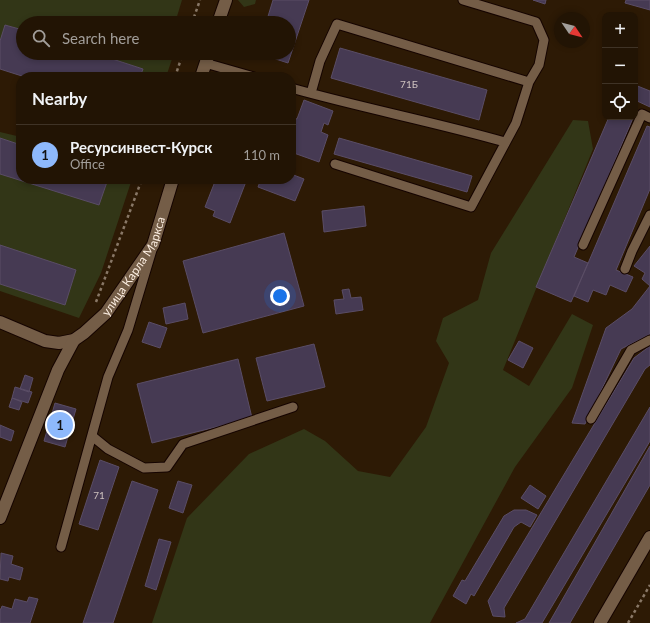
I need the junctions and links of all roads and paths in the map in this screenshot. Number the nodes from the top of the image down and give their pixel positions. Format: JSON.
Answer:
{"nodes":[{"id":1,"x":200,"y":0,"type":"edge"},
{"id":2,"x":226,"y":0,"type":"edge"},
{"id":3,"x":462,"y":0,"type":"edge"},
{"id":4,"x":194,"y":16,"type":"edge"},
{"id":5,"x":220,"y":16,"type":"edge"},
{"id":6,"x":181,"y":60,"type":"edge"},
{"id":7,"x":206,"y":60,"type":"edge"},
{"id":8,"x":212,"y":60,"type":"edge"},
{"id":9,"x":177,"y":72,"type":"edge"},
{"id":10,"x":203,"y":72,"type":"edge"},
{"id":11,"x":242,"y":72,"type":"edge"},
{"id":12,"x":529,"y":82,"type":"junction"},
{"id":13,"x":296,"y":89,"type":"edge"},
{"id":14,"x":311,"y":93,"type":"junction"},
{"id":15,"x":650,"y":118,"type":"edge"},
{"id":16,"x":505,"y":142,"type":"junction"},
{"id":17,"x":335,"y":164,"type":"dead end"},
{"id":18,"x":140,"y":184,"type":"edge"},
{"id":19,"x":172,"y":184,"type":"edge"},
{"id":20,"x":650,"y":215,"type":"edge"},
{"id":21,"x":154,"y":245,"type":"junction"},
{"id":22,"x":583,"y":245,"type":"dead end"},
{"id":23,"x":625,"y":269,"type":"dead end"},
{"id":24,"x":95,"y":305,"type":"dead end"},
{"id":25,"x":0,"y":322,"type":"edge"},
{"id":26,"x":74,"y":340,"type":"junction"},
{"id":27,"x":650,"y":340,"type":"edge"},
{"id":28,"x":293,"y":407,"type":"dead end"},
{"id":29,"x":591,"y":420,"type":"dead end"},
{"id":30,"x":92,"y":436,"type":"junction"},
{"id":31,"x":0,"y":518,"type":"edge"},
{"id":32,"x":650,"y":537,"type":"edge"},
{"id":33,"x":61,"y":547,"type":"dead end"},
{"id":34,"x":650,"y":586,"type":"edge"},
{"id":35,"x":600,"y":623,"type":"edge"},
{"id":36,"x":628,"y":623,"type":"edge"}],
"edges":[{"from":1,"to":4,"type":"path"},
{"from":2,"to":5,"type":"street"},
{"from":3,"to":12,"type":"lane"},
{"from":6,"to":9,"type":"path"},
{"from":7,"to":10,"type":"street"},
{"from":8,"to":11,"type":"lane"},
{"from":12,"to":14,"type":"lane"},
{"from":12,"to":16,"type":"lane"},
{"from":13,"to":14,"type":"lane"},
{"from":14,"to":16,"type":"lane"},
{"from":15,"to":22,"type":"lane"},
{"from":16,"to":17,"type":"lane"},
{"from":18,"to":24,"type":"path"},
{"from":19,"to":21,"type":"street","name":"улица Карла Маркса"},
{"from":20,"to":23,"type":"lane"},
{"from":21,"to":26,"type":"street","name":"улица Карла Маркса"},
{"from":21,"to":30,"type":"lane"},
{"from":25,"to":26,"type":"street"},
{"from":26,"to":31,"type":"street","name":"улица Карла Маркса"},
{"from":27,"to":29,"type":"lane"},
{"from":28,"to":30,"type":"lane"},
{"from":30,"to":33,"type":"lane"},
{"from":32,"to":35,"type":"street"},
{"from":34,"to":36,"type":"path"}]}
